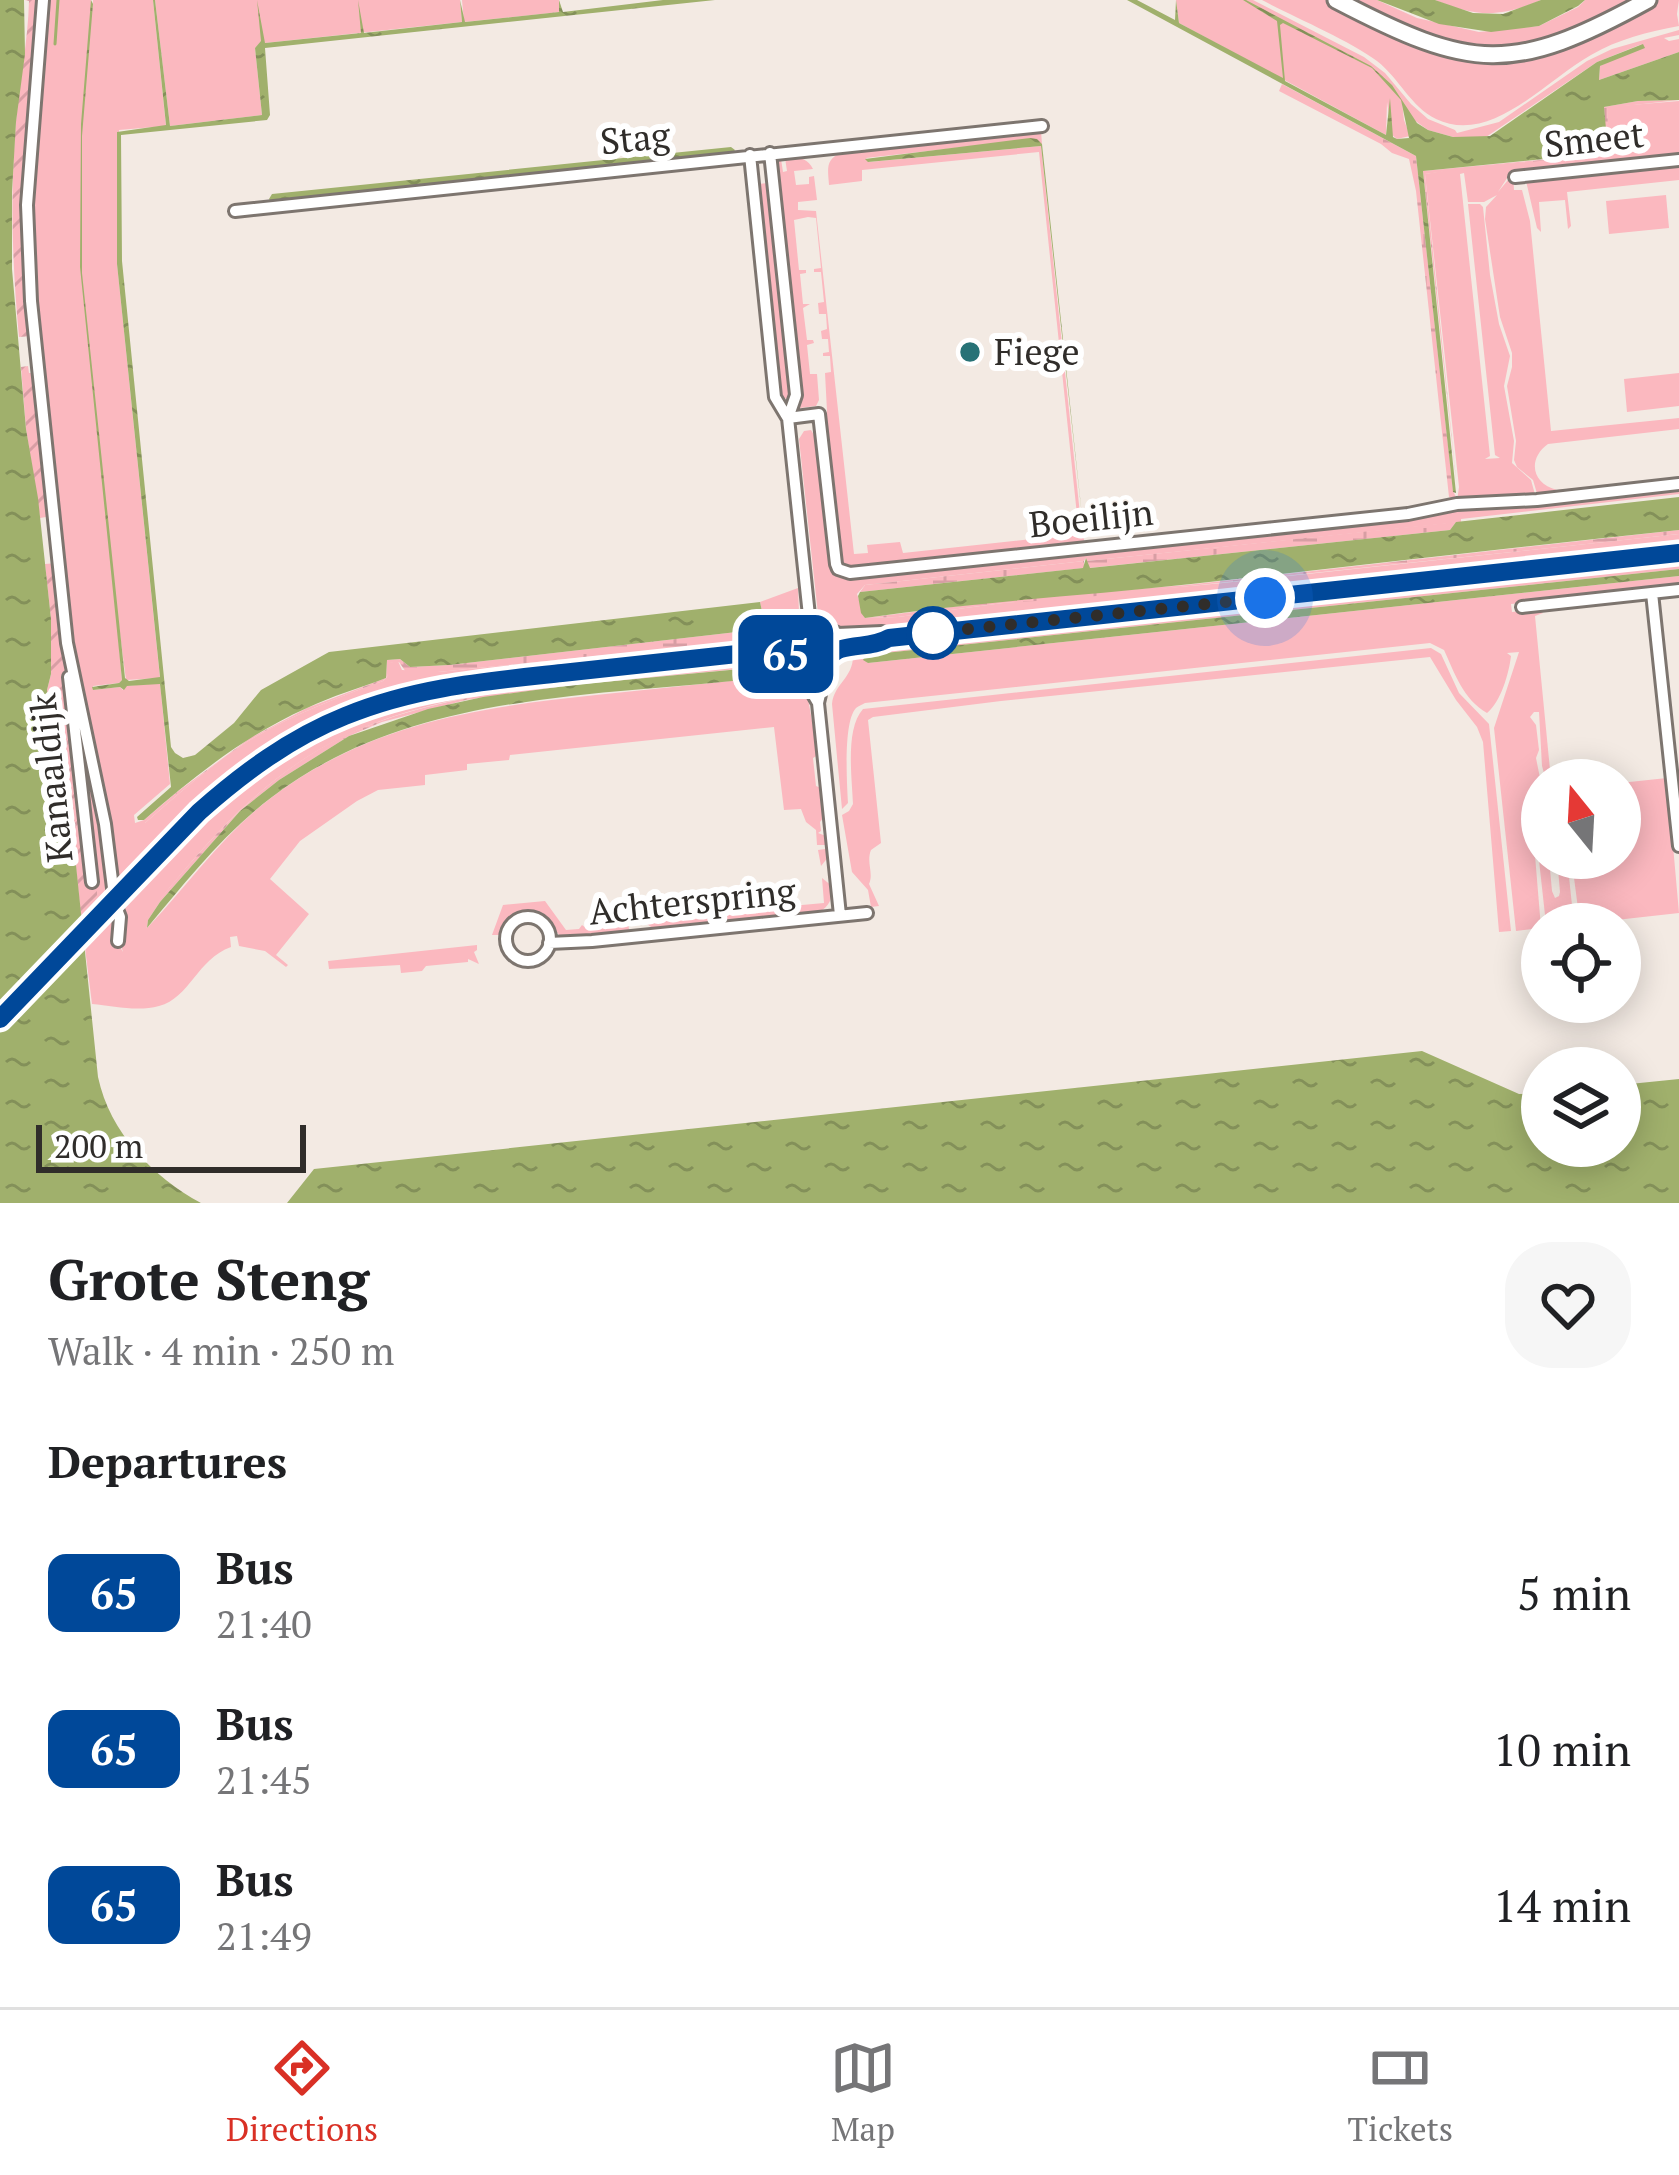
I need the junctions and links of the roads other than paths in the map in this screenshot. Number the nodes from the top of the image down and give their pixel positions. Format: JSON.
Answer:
{"nodes":[{"id":1,"x":43,"y":0,"type":"edge"},
{"id":2,"x":1336,"y":0,"type":"edge"},
{"id":3,"x":1648,"y":0,"type":"edge"},
{"id":4,"x":1042,"y":126,"type":"dead end"},
{"id":5,"x":770,"y":153,"type":"junction"},
{"id":6,"x":750,"y":155,"type":"junction"},
{"id":7,"x":1679,"y":160,"type":"edge"},
{"id":8,"x":1515,"y":177,"type":"dead end"},
{"id":9,"x":235,"y":211,"type":"dead end"},
{"id":10,"x":788,"y":418,"type":"junction"},
{"id":11,"x":1679,"y":484,"type":"edge"},
{"id":12,"x":1679,"y":553,"type":"edge"},
{"id":13,"x":1679,"y":590,"type":"edge"},
{"id":14,"x":1652,"y":593,"type":"junction"},
{"id":15,"x":1522,"y":607,"type":"dead end"},
{"id":16,"x":810,"y":625,"type":"junction"},
{"id":17,"x":829,"y":634,"type":"junction"},
{"id":18,"x":889,"y":638,"type":"junction"},
{"id":19,"x":808,"y":656,"type":"junction"},
{"id":20,"x":72,"y":669,"type":"junction"},
{"id":21,"x":1677,"y":815,"type":"edge"},
{"id":22,"x":1679,"y":847,"type":"edge"},
{"id":23,"x":92,"y":882,"type":"dead end"},
{"id":24,"x":867,"y":913,"type":"dead end"},
{"id":25,"x":840,"y":915,"type":"junction"},
{"id":26,"x":118,"y":941,"type":"dead end"},
{"id":27,"x":549,"y":943,"type":"junction"},
{"id":28,"x":0,"y":1018,"type":"edge"}],
"edges":[{"from":1,"to":20,"type":"street","name":"Kanaaldijk"},
{"from":2,"to":3,"type":"street"},
{"from":4,"to":5,"type":"street","name":"Stag"},
{"from":5,"to":6,"type":"street","name":"Stag"},
{"from":5,"to":10,"type":"street"},
{"from":6,"to":9,"type":"street","name":"Stag"},
{"from":6,"to":10,"type":"street"},
{"from":7,"to":8,"type":"street","name":"Smeet"},
{"from":10,"to":11,"type":"street","name":"Boeilijn"},
{"from":10,"to":16,"type":"street"},
{"from":12,"to":18,"type":"main road"},
{"from":13,"to":14,"type":"street"},
{"from":14,"to":15,"type":"street"},
{"from":14,"to":21,"type":"street"},
{"from":16,"to":17,"type":"main road"},
{"from":16,"to":19,"type":"main road"},
{"from":17,"to":18,"type":"main road"},
{"from":17,"to":19,"type":"main road"},
{"from":18,"to":19,"type":"main road"},
{"from":19,"to":25,"type":"street"},
{"from":19,"to":28,"type":"main road","bridge":true},
{"from":20,"to":23,"type":"street","name":"Kanaaldijk"},
{"from":20,"to":26,"type":"street","name":"Kanaaldijk"},
{"from":21,"to":22,"type":"street"},
{"from":24,"to":25,"type":"street","name":"Achterspring"},
{"from":25,"to":27,"type":"street","name":"Achterspring"},
{"from":27,"to":27,"type":"street"}]}
